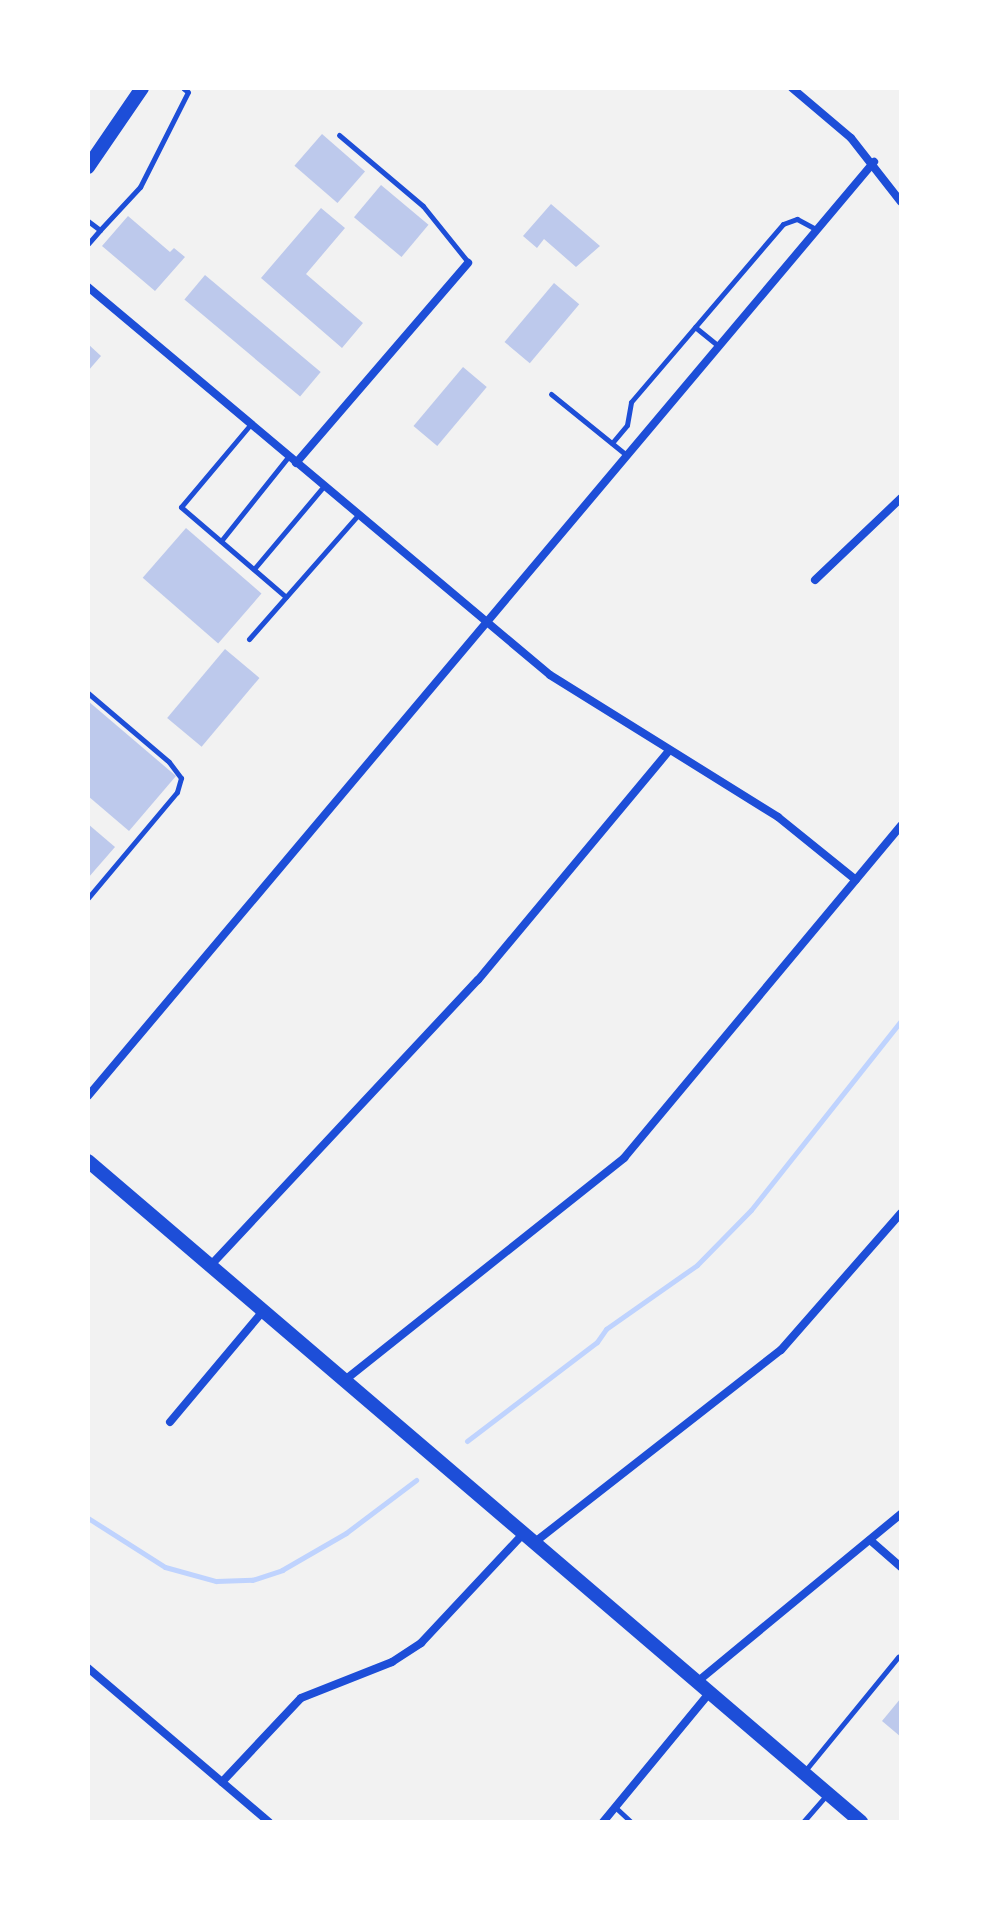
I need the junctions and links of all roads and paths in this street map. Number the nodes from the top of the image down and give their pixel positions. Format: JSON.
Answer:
{"nodes":[{"id":1,"x":142,"y":88,"type":"edge"},
{"id":2,"x":183,"y":88,"type":"edge"},
{"id":3,"x":792,"y":88,"type":"edge"},
{"id":4,"x":339,"y":135,"type":"dead end"},
{"id":5,"x":874,"y":162,"type":"junction"},
{"id":6,"x":88,"y":167,"type":"edge"},
{"id":7,"x":901,"y":202,"type":"edge"},
{"id":8,"x":88,"y":221,"type":"edge"},
{"id":9,"x":814,"y":228,"type":"junction"},
{"id":10,"x":100,"y":230,"type":"junction"},
{"id":11,"x":88,"y":244,"type":"edge"},
{"id":12,"x":468,"y":263,"type":"joint"},
{"id":13,"x":88,"y":287,"type":"edge"},
{"id":14,"x":695,"y":327,"type":"junction"},
{"id":15,"x":716,"y":344,"type":"junction"},
{"id":16,"x":551,"y":394,"type":"dead end"},
{"id":17,"x":250,"y":425,"type":"junction"},
{"id":18,"x":612,"y":443,"type":"junction"},
{"id":19,"x":625,"y":454,"type":"junction"},
{"id":20,"x":292,"y":460,"type":"junction"},
{"id":21,"x":323,"y":487,"type":"junction"},
{"id":22,"x":901,"y":498,"type":"edge"},
{"id":23,"x":357,"y":516,"type":"junction"},
{"id":24,"x":221,"y":541,"type":"junction"},
{"id":25,"x":254,"y":569,"type":"junction"},
{"id":26,"x":815,"y":580,"type":"dead end"},
{"id":27,"x":286,"y":597,"type":"junction"},
{"id":28,"x":485,"y":623,"type":"junction"},
{"id":29,"x":249,"y":639,"type":"dead end"},
{"id":30,"x":88,"y":693,"type":"edge"},
{"id":31,"x":669,"y":751,"type":"junction"},
{"id":32,"x":901,"y":825,"type":"edge"},
{"id":33,"x":856,"y":880,"type":"junction"},
{"id":34,"x":88,"y":898,"type":"edge"},
{"id":35,"x":88,"y":1096,"type":"edge"},
{"id":36,"x":88,"y":1161,"type":"edge"},
{"id":37,"x":901,"y":1213,"type":"edge"},
{"id":38,"x":210,"y":1266,"type":"junction"},
{"id":39,"x":263,"y":1311,"type":"junction"},
{"id":40,"x":345,"y":1380,"type":"junction"},
{"id":41,"x":170,"y":1422,"type":"dead end"},
{"id":42,"x":901,"y":1514,"type":"edge"},
{"id":43,"x":529,"y":1538,"type":"junction"},
{"id":44,"x":870,"y":1540,"type":"junction"},
{"id":45,"x":901,"y":1567,"type":"edge"},
{"id":46,"x":898,"y":1657,"type":"dead end"},
{"id":47,"x":88,"y":1668,"type":"edge"},
{"id":48,"x":697,"y":1682,"type":"junction"},
{"id":49,"x":710,"y":1692,"type":"junction"},
{"id":50,"x":803,"y":1772,"type":"junction"},
{"id":51,"x":222,"y":1782,"type":"junction"},
{"id":52,"x":828,"y":1793,"type":"junction"},
{"id":53,"x":615,"y":1807,"type":"junction"},
{"id":54,"x":859,"y":1821,"type":"edge"},
{"id":55,"x":269,"y":1822,"type":"edge"},
{"id":56,"x":603,"y":1822,"type":"edge"},
{"id":57,"x":631,"y":1822,"type":"edge"},
{"id":58,"x":803,"y":1822,"type":"edge"}],
"edges":[{"from":1,"to":6,"type":"main road"},
{"from":2,"to":10,"type":"lane"},
{"from":3,"to":5,"type":"street"},
{"from":4,"to":12,"type":"lane"},
{"from":5,"to":7,"type":"street"},
{"from":5,"to":9,"type":"street"},
{"from":8,"to":10,"type":"lane"},
{"from":9,"to":14,"type":"lane"},
{"from":9,"to":15,"type":"street"},
{"from":10,"to":11,"type":"lane"},
{"from":12,"to":20,"type":"street"},
{"from":13,"to":17,"type":"street"},
{"from":14,"to":15,"type":"lane"},
{"from":14,"to":18,"type":"lane"},
{"from":15,"to":19,"type":"street"},
{"from":16,"to":18,"type":"lane"},
{"from":17,"to":20,"type":"street"},
{"from":17,"to":24,"type":"lane"},
{"from":18,"to":19,"type":"lane"},
{"from":19,"to":28,"type":"street"},
{"from":20,"to":21,"type":"street"},
{"from":20,"to":24,"type":"lane"},
{"from":21,"to":23,"type":"street"},
{"from":21,"to":25,"type":"lane"},
{"from":22,"to":26,"type":"street"},
{"from":23,"to":27,"type":"lane"},
{"from":23,"to":28,"type":"street"},
{"from":24,"to":25,"type":"lane"},
{"from":25,"to":27,"type":"lane"},
{"from":27,"to":29,"type":"lane"},
{"from":28,"to":31,"type":"street"},
{"from":28,"to":35,"type":"street"},
{"from":30,"to":34,"type":"lane"},
{"from":31,"to":33,"type":"street"},
{"from":31,"to":38,"type":"street"},
{"from":32,"to":33,"type":"street"},
{"from":33,"to":40,"type":"street"},
{"from":36,"to":38,"type":"main road"},
{"from":37,"to":43,"type":"street"},
{"from":38,"to":39,"type":"main road"},
{"from":39,"to":40,"type":"main road"},
{"from":39,"to":41,"type":"street"},
{"from":40,"to":43,"type":"main road"},
{"from":42,"to":44,"type":"street"},
{"from":43,"to":48,"type":"main road"},
{"from":43,"to":51,"type":"street"},
{"from":44,"to":45,"type":"street"},
{"from":44,"to":48,"type":"street"},
{"from":46,"to":50,"type":"lane"},
{"from":47,"to":51,"type":"street"},
{"from":48,"to":49,"type":"main road"},
{"from":49,"to":50,"type":"main road"},
{"from":49,"to":53,"type":"street"},
{"from":50,"to":52,"type":"main road"},
{"from":51,"to":55,"type":"street"},
{"from":52,"to":54,"type":"main road"},
{"from":52,"to":58,"type":"lane"},
{"from":53,"to":56,"type":"street"},
{"from":53,"to":57,"type":"lane"}]}
